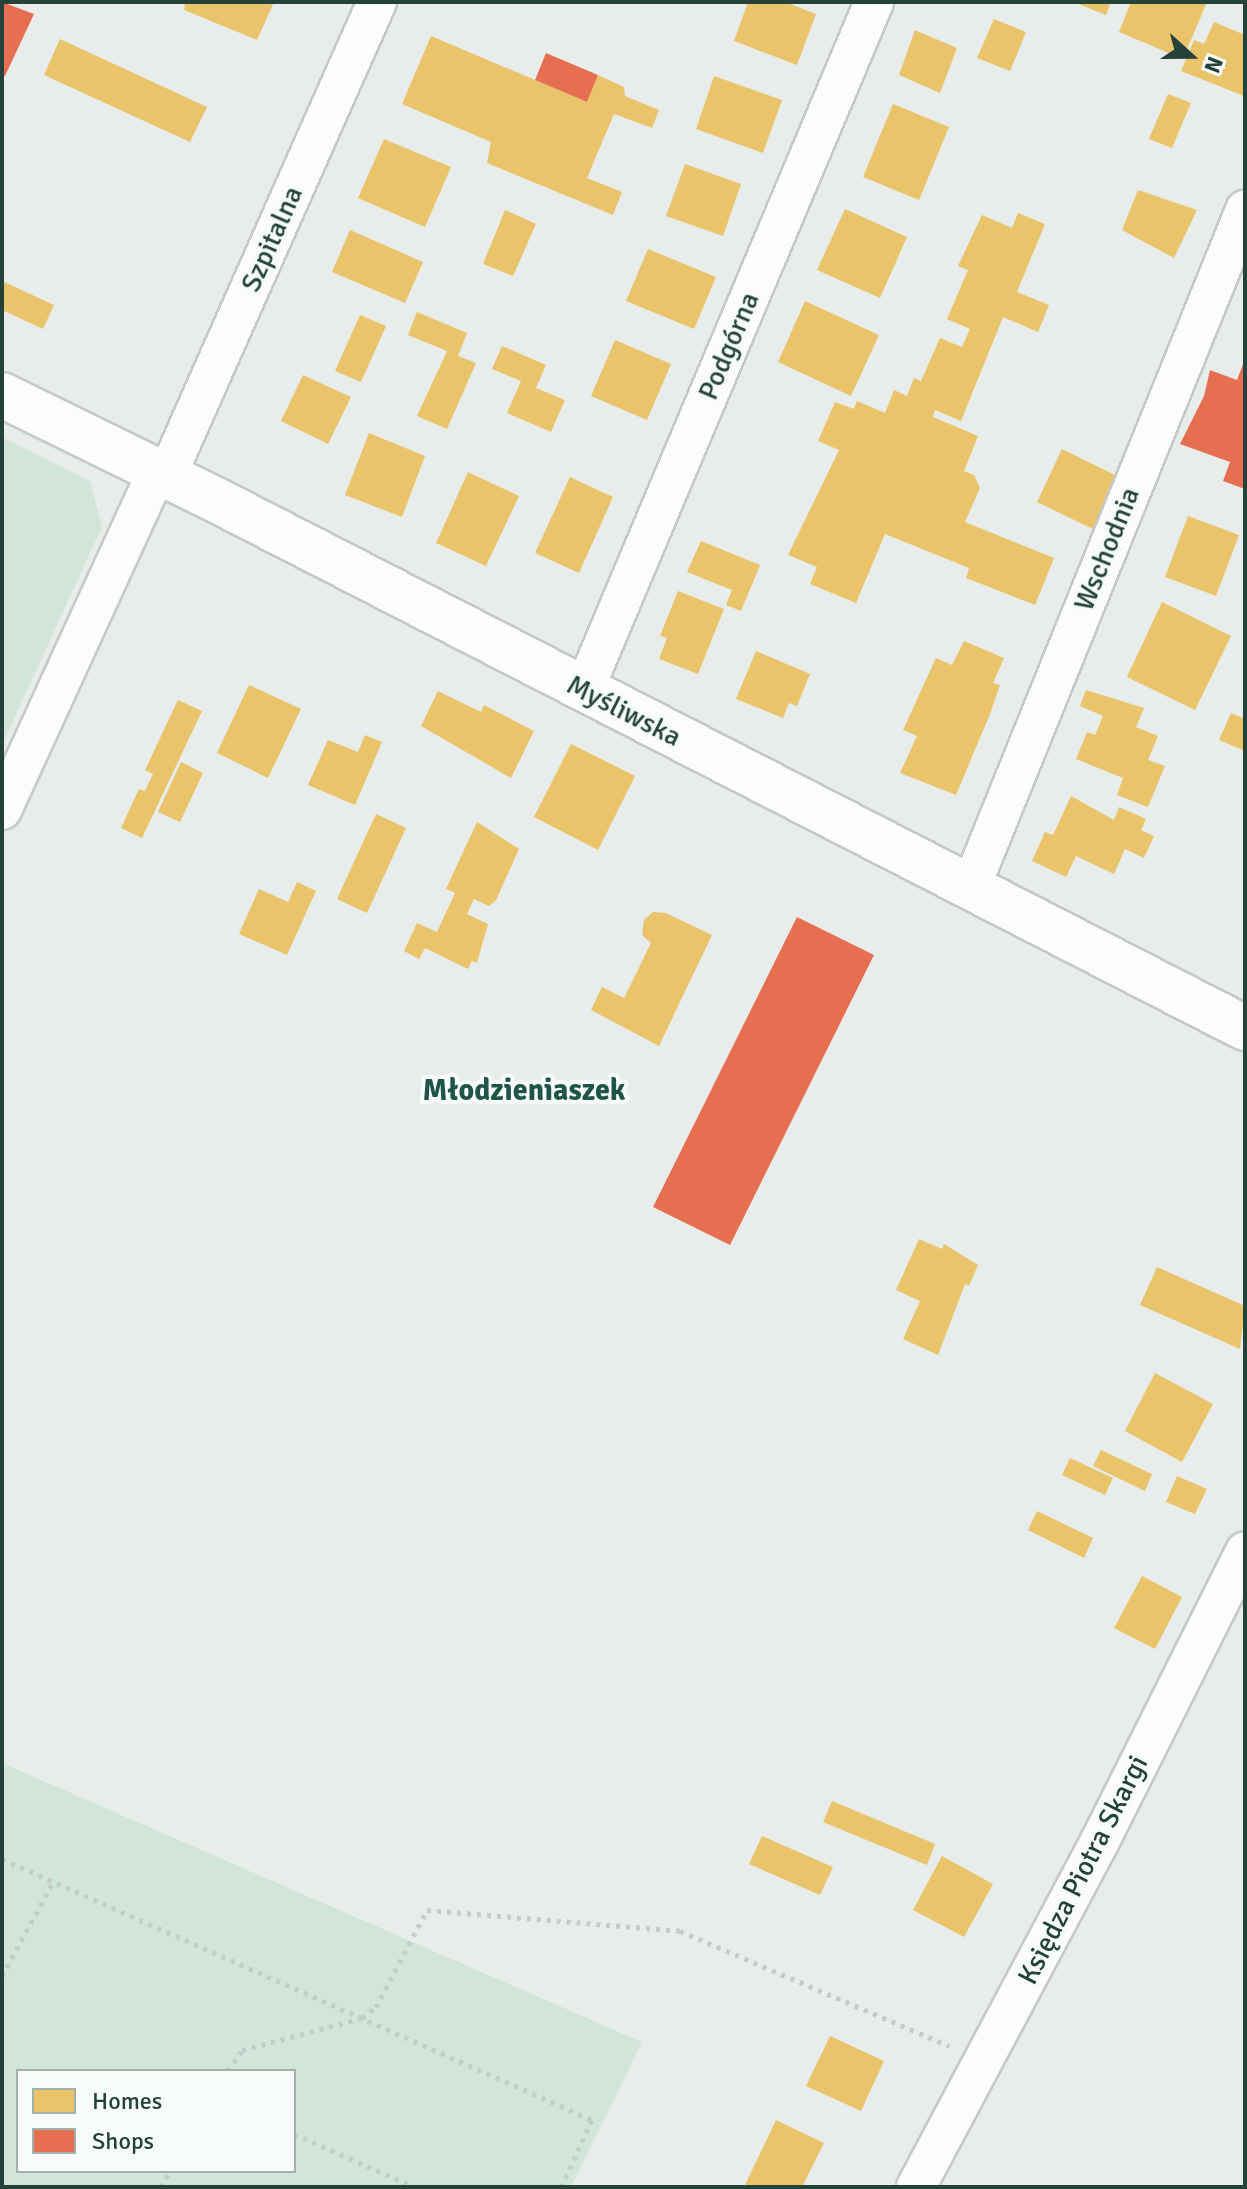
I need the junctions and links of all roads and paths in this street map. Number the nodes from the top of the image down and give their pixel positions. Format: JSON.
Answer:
{"nodes":[{"id":1,"x":377,"y":2,"type":"edge"},
{"id":2,"x":874,"y":2,"type":"edge"},
{"id":3,"x":1245,"y":210,"type":"edge"},
{"id":4,"x":2,"y":395,"type":"edge"},
{"id":5,"x":162,"y":473,"type":"junction"},
{"id":6,"x":584,"y":690,"type":"junction"},
{"id":7,"x":2,"y":810,"type":"edge"},
{"id":8,"x":970,"y":889,"type":"junction"},
{"id":9,"x":1245,"y":1028,"type":"edge"},
{"id":10,"x":1245,"y":1551,"type":"edge"},
{"id":11,"x":2,"y":1859,"type":"edge"},
{"id":12,"x":53,"y":1882,"type":"junction"},
{"id":13,"x":2,"y":1976,"type":"edge"},
{"id":14,"x":362,"y":2018,"type":"junction"},
{"id":15,"x":984,"y":2061,"type":"junction"},
{"id":16,"x":229,"y":2069,"type":"edge"},
{"id":17,"x":296,"y":2135,"type":"edge"},
{"id":18,"x":415,"y":2187,"type":"edge"},
{"id":19,"x":561,"y":2187,"type":"edge"},
{"id":20,"x":916,"y":2187,"type":"edge"}],
"edges":[{"from":1,"to":5,"type":"street","name":"Szpitalna"},
{"from":2,"to":6,"type":"street","name":"Podgórna"},
{"from":3,"to":8,"type":"street","name":"Wschodnia"},
{"from":4,"to":5,"type":"street","name":"Myśliwska"},
{"from":5,"to":6,"type":"street","name":"Myśliwska"},
{"from":5,"to":7,"type":"street","name":"Szpitalna"},
{"from":6,"to":8,"type":"street","name":"Myśliwska"},
{"from":8,"to":9,"type":"street","name":"Myśliwska"},
{"from":10,"to":15,"type":"street","name":"Księdza Piotra Skargi"},
{"from":11,"to":12,"type":"path"},
{"from":12,"to":13,"type":"path"},
{"from":12,"to":14,"type":"path"},
{"from":14,"to":15,"type":"path"},
{"from":14,"to":16,"type":"path"},
{"from":14,"to":19,"type":"path"},
{"from":15,"to":20,"type":"street","name":"Księdza Piotra Skargi"},
{"from":17,"to":18,"type":"path"}]}
